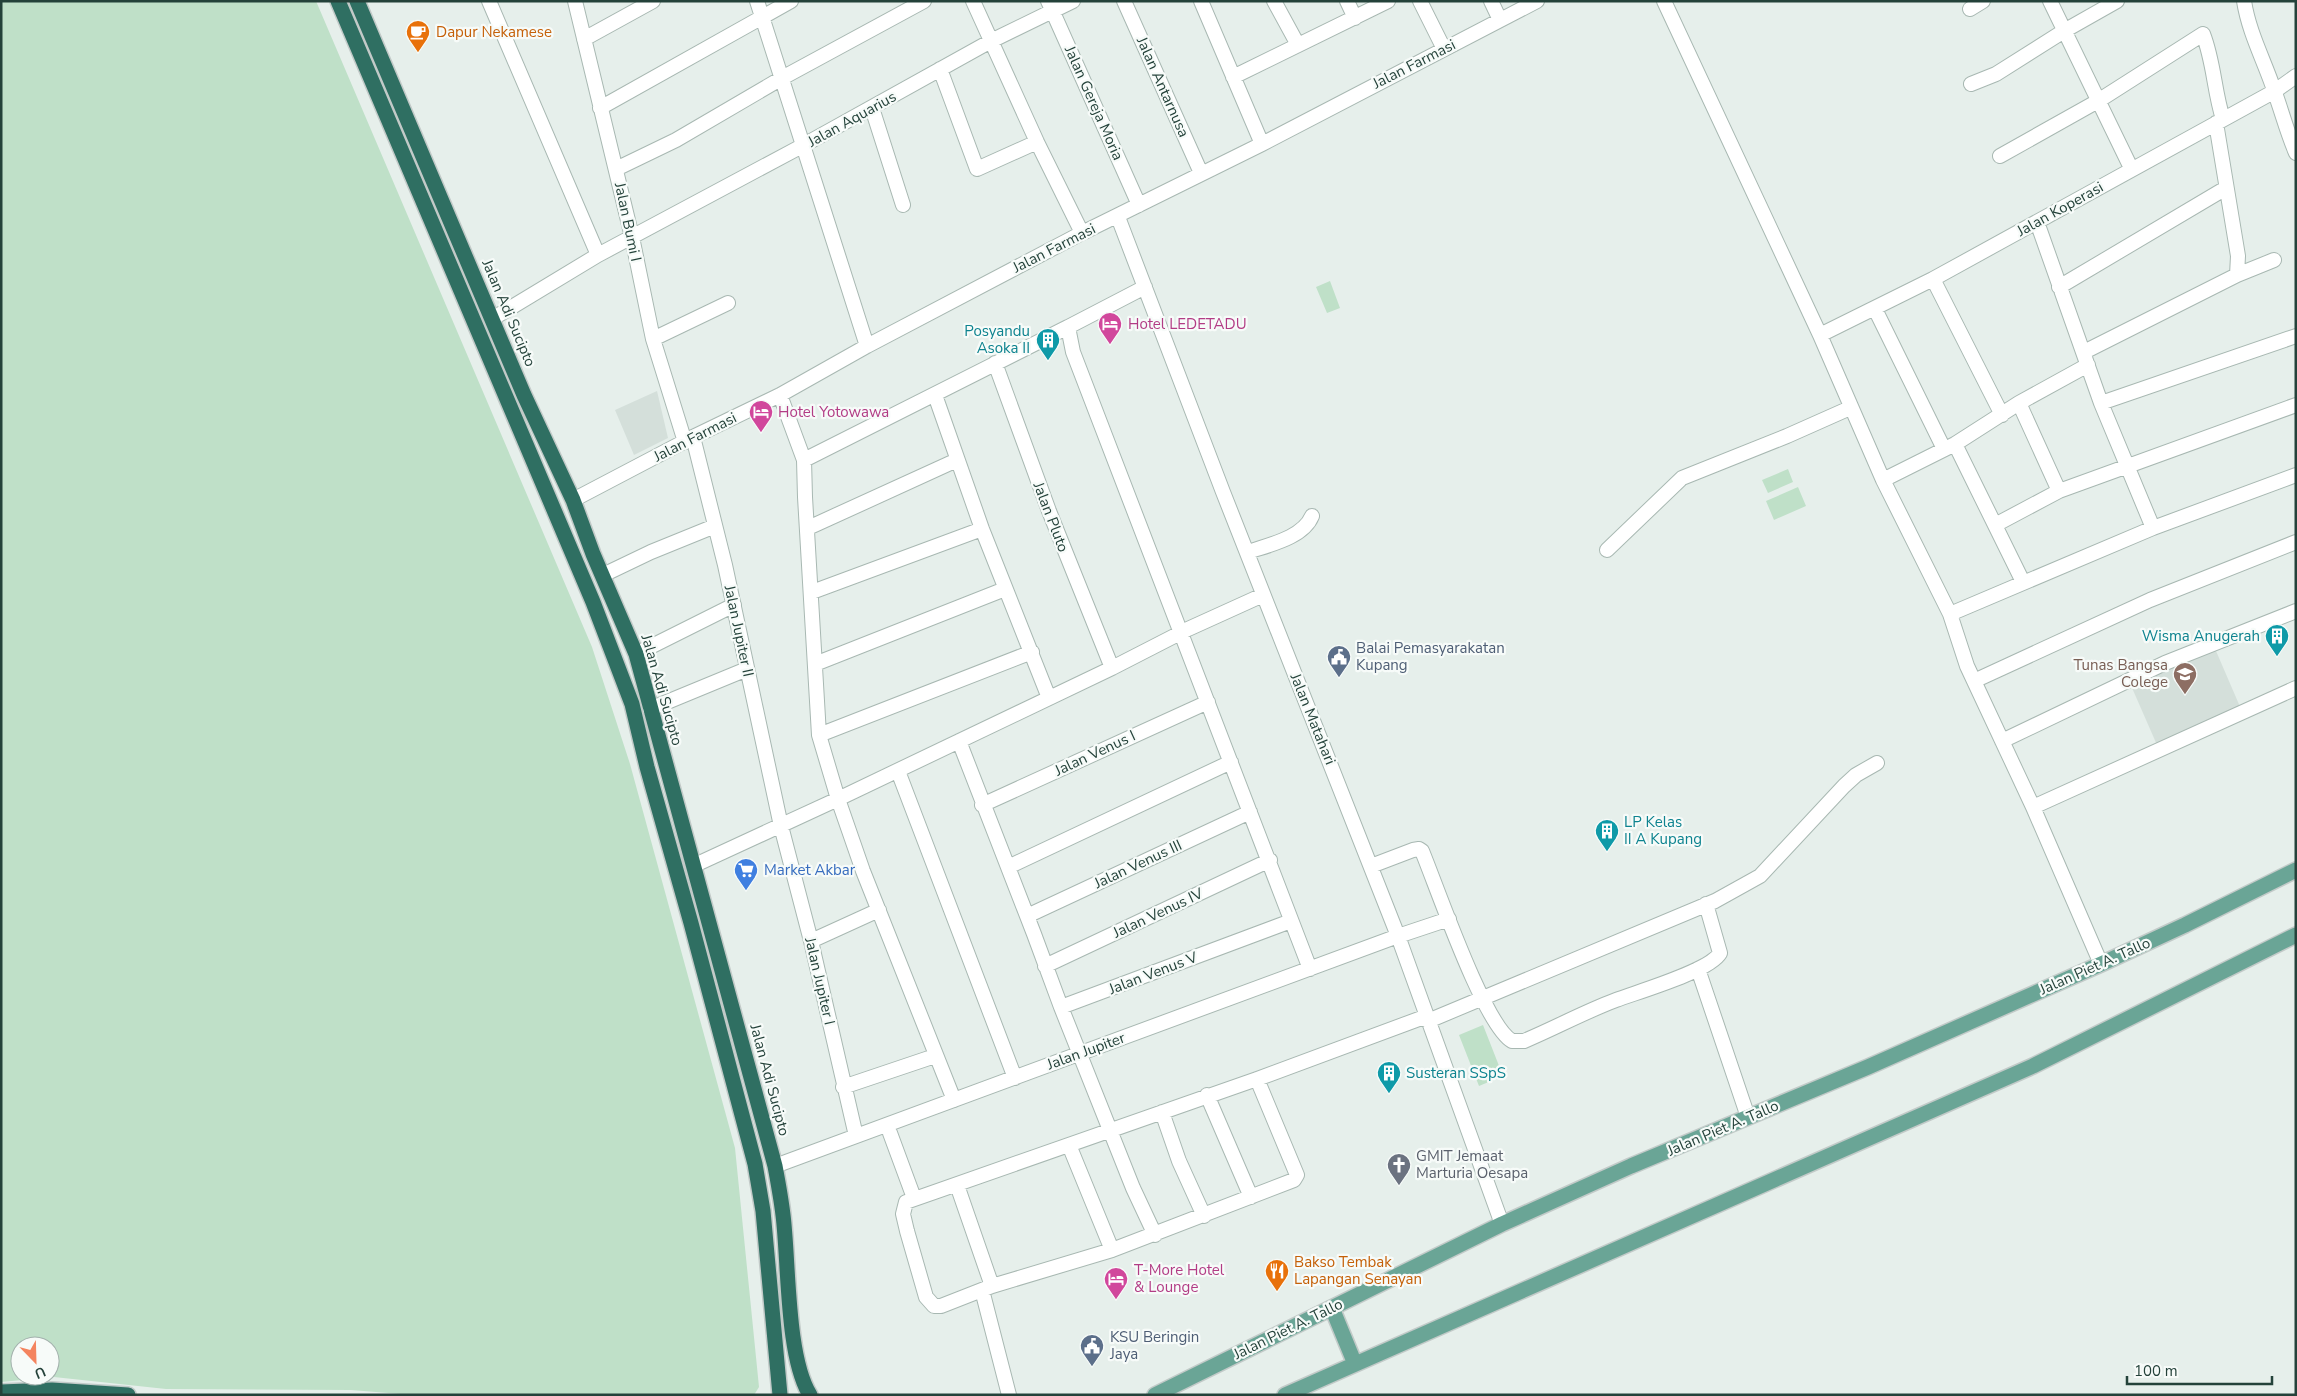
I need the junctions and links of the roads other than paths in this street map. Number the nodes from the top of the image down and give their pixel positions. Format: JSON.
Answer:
{"nodes":[{"id":1,"x":338,"y":1,"type":"edge"},
{"id":2,"x":357,"y":1,"type":"edge"},
{"id":3,"x":490,"y":1,"type":"edge"},
{"id":4,"x":575,"y":1,"type":"edge"},
{"id":5,"x":653,"y":1,"type":"edge"},
{"id":6,"x":757,"y":1,"type":"edge"},
{"id":7,"x":791,"y":1,"type":"edge"},
{"id":8,"x":924,"y":1,"type":"edge"},
{"id":9,"x":973,"y":1,"type":"edge"},
{"id":10,"x":1073,"y":1,"type":"edge"},
{"id":11,"x":1124,"y":1,"type":"edge"},
{"id":12,"x":1200,"y":1,"type":"edge"},
{"id":13,"x":1274,"y":1,"type":"edge"},
{"id":14,"x":1347,"y":1,"type":"edge"},
{"id":15,"x":1388,"y":1,"type":"edge"},
{"id":16,"x":1420,"y":1,"type":"edge"},
{"id":17,"x":1491,"y":1,"type":"edge"},
{"id":18,"x":1537,"y":1,"type":"edge"},
{"id":19,"x":1664,"y":1,"type":"edge"},
{"id":20,"x":1983,"y":1,"type":"edge"},
{"id":21,"x":2050,"y":1,"type":"edge"},
{"id":22,"x":2117,"y":1,"type":"edge"},
{"id":23,"x":2244,"y":1,"type":"edge"},
{"id":24,"x":1050,"y":6,"type":"edge"},
{"id":25,"x":1970,"y":9,"type":"dead end"},
{"id":26,"x":763,"y":18,"type":"junction"},
{"id":27,"x":1355,"y":18,"type":"junction"},
{"id":28,"x":1500,"y":20,"type":"junction"},
{"id":29,"x":2064,"y":31,"type":"junction"},
{"id":30,"x":584,"y":39,"type":"junction"},
{"id":31,"x":991,"y":41,"type":"junction"},
{"id":32,"x":1298,"y":45,"type":"junction"},
{"id":33,"x":1444,"y":49,"type":"junction"},
{"id":34,"x":940,"y":69,"type":"junction"},
{"id":35,"x":2296,"y":76,"type":"edge"},
{"id":36,"x":1232,"y":77,"type":"junction"},
{"id":37,"x":782,"y":78,"type":"junction"},
{"id":38,"x":391,"y":83,"type":"junction"},
{"id":39,"x":1971,"y":84,"type":"dead end"},
{"id":40,"x":377,"y":90,"type":"junction"},
{"id":41,"x":2274,"y":91,"type":"junction"},
{"id":42,"x":2098,"y":101,"type":"junction"},
{"id":43,"x":600,"y":108,"type":"junction"},
{"id":44,"x":872,"y":108,"type":"junction"},
{"id":45,"x":2219,"y":121,"type":"junction"},
{"id":46,"x":1037,"y":142,"type":"junction"},
{"id":47,"x":1262,"y":144,"type":"junction"},
{"id":48,"x":802,"y":146,"type":"junction"},
{"id":49,"x":2296,"y":153,"type":"edge"},
{"id":50,"x":2000,"y":156,"type":"dead end"},
{"id":51,"x":2131,"y":168,"type":"junction"},
{"id":52,"x":616,"y":169,"type":"junction"},
{"id":53,"x":1201,"y":173,"type":"junction"},
{"id":54,"x":2226,"y":188,"type":"junction"},
{"id":55,"x":903,"y":205,"type":"dead end"},
{"id":56,"x":1139,"y":205,"type":"junction"},
{"id":57,"x":1118,"y":217,"type":"junction"},
{"id":58,"x":2037,"y":222,"type":"junction"},
{"id":59,"x":1082,"y":233,"type":"junction"},
{"id":60,"x":632,"y":237,"type":"junction"},
{"id":61,"x":598,"y":255,"type":"junction"},
{"id":62,"x":2274,"y":260,"type":"dead end"},
{"id":63,"x":2237,"y":275,"type":"junction"},
{"id":64,"x":1933,"y":279,"type":"junction"},
{"id":65,"x":1145,"y":286,"type":"junction"},
{"id":66,"x":2059,"y":287,"type":"junction"},
{"id":67,"x":728,"y":303,"type":"dead end"},
{"id":68,"x":1875,"y":309,"type":"junction"},
{"id":69,"x":492,"y":319,"type":"junction"},
{"id":70,"x":1068,"y":327,"type":"junction"},
{"id":71,"x":1820,"y":335,"type":"junction"},
{"id":72,"x":2296,"y":336,"type":"edge"},
{"id":73,"x":654,"y":339,"type":"junction"},
{"id":74,"x":867,"y":346,"type":"junction"},
{"id":75,"x":2086,"y":359,"type":"junction"},
{"id":76,"x":995,"y":364,"type":"junction"},
{"id":77,"x":780,"y":395,"type":"junction"},
{"id":78,"x":936,"y":395,"type":"junction"},
{"id":79,"x":2019,"y":403,"type":"junction"},
{"id":80,"x":2101,"y":403,"type":"junction"},
{"id":81,"x":2296,"y":405,"type":"edge"},
{"id":82,"x":1850,"y":408,"type":"junction"},
{"id":83,"x":2002,"y":415,"type":"junction"},
{"id":84,"x":689,"y":440,"type":"junction"},
{"id":85,"x":1949,"y":447,"type":"junction"},
{"id":86,"x":804,"y":460,"type":"junction"},
{"id":87,"x":957,"y":460,"type":"junction"},
{"id":88,"x":2127,"y":467,"type":"junction"},
{"id":89,"x":2296,"y":475,"type":"edge"},
{"id":90,"x":1883,"y":480,"type":"junction"},
{"id":91,"x":2059,"y":491,"type":"junction"},
{"id":92,"x":573,"y":500,"type":"junction"},
{"id":93,"x":1312,"y":516,"type":"dead end"},
{"id":94,"x":1995,"y":525,"type":"junction"},
{"id":95,"x":715,"y":526,"type":"junction"},
{"id":96,"x":808,"y":528,"type":"junction"},
{"id":97,"x":2153,"y":528,"type":"junction"},
{"id":98,"x":982,"y":529,"type":"junction"},
{"id":99,"x":2296,"y":542,"type":"edge"},
{"id":100,"x":1608,"y":550,"type":"dead end"},
{"id":101,"x":1248,"y":552,"type":"junction"},
{"id":102,"x":604,"y":575,"type":"junction"},
{"id":103,"x":2023,"y":582,"type":"junction"},
{"id":104,"x":1005,"y":589,"type":"junction"},
{"id":105,"x":812,"y":592,"type":"junction"},
{"id":106,"x":1264,"y":595,"type":"junction"},
{"id":107,"x":734,"y":606,"type":"junction"},
{"id":108,"x":2296,"y":611,"type":"edge"},
{"id":109,"x":1950,"y":614,"type":"junction"},
{"id":110,"x":1182,"y":632,"type":"junction"},
{"id":111,"x":1032,"y":652,"type":"junction"},
{"id":112,"x":636,"y":654,"type":"junction"},
{"id":113,"x":815,"y":664,"type":"junction"},
{"id":114,"x":1112,"y":668,"type":"junction"},
{"id":115,"x":748,"y":669,"type":"junction"},
{"id":116,"x":1974,"y":681,"type":"junction"},
{"id":117,"x":2296,"y":688,"type":"edge"},
{"id":118,"x":1048,"y":698,"type":"junction"},
{"id":119,"x":1208,"y":702,"type":"junction"},
{"id":120,"x":650,"y":708,"type":"junction"},
{"id":121,"x":819,"y":735,"type":"junction"},
{"id":122,"x":2002,"y":741,"type":"junction"},
{"id":123,"x":959,"y":742,"type":"junction"},
{"id":124,"x":1231,"y":762,"type":"junction"},
{"id":125,"x":1877,"y":763,"type":"dead end"},
{"id":126,"x":898,"y":771,"type":"junction"},
{"id":127,"x":838,"y":799,"type":"junction"},
{"id":128,"x":982,"y":805,"type":"junction"},
{"id":129,"x":2033,"y":807,"type":"junction"},
{"id":130,"x":679,"y":810,"type":"junction"},
{"id":131,"x":1250,"y":812,"type":"junction"},
{"id":132,"x":662,"y":818,"type":"junction"},
{"id":133,"x":781,"y":826,"type":"junction"},
{"id":134,"x":1270,"y":860,"type":"junction"},
{"id":135,"x":695,"y":865,"type":"junction"},
{"id":136,"x":1371,"y":866,"type":"junction"},
{"id":137,"x":1008,"y":867,"type":"junction"},
{"id":138,"x":2296,"y":870,"type":"edge"},
{"id":139,"x":1706,"y":904,"type":"junction"},
{"id":140,"x":879,"y":910,"type":"junction"},
{"id":141,"x":1027,"y":916,"type":"junction"},
{"id":142,"x":1449,"y":919,"type":"junction"},
{"id":143,"x":1291,"y":921,"type":"junction"},
{"id":144,"x":2296,"y":935,"type":"edge"},
{"id":145,"x":1398,"y":936,"type":"junction"},
{"id":146,"x":812,"y":941,"type":"junction"},
{"id":147,"x":2100,"y":964,"type":"junction"},
{"id":148,"x":1046,"y":966,"type":"junction"},
{"id":149,"x":1310,"y":969,"type":"junction"},
{"id":150,"x":1698,"y":969,"type":"junction"},
{"id":151,"x":1483,"y":1000,"type":"junction"},
{"id":152,"x":1061,"y":1007,"type":"junction"},
{"id":153,"x":1427,"y":1019,"type":"junction"},
{"id":154,"x":1080,"y":1054,"type":"junction"},
{"id":155,"x":935,"y":1056,"type":"junction"},
{"id":156,"x":1015,"y":1078,"type":"junction"},
{"id":157,"x":1257,"y":1079,"type":"junction"},
{"id":158,"x":844,"y":1087,"type":"junction"},
{"id":159,"x":1207,"y":1095,"type":"junction"},
{"id":160,"x":954,"y":1100,"type":"junction"},
{"id":161,"x":1162,"y":1112,"type":"junction"},
{"id":162,"x":1748,"y":1117,"type":"junction"},
{"id":163,"x":1111,"y":1130,"type":"junction"},
{"id":164,"x":890,"y":1133,"type":"dead end"},
{"id":165,"x":856,"y":1136,"type":"junction"},
{"id":166,"x":1069,"y":1145,"type":"junction"},
{"id":167,"x":775,"y":1166,"type":"junction"},
{"id":168,"x":957,"y":1185,"type":"junction"},
{"id":169,"x":1251,"y":1197,"type":"junction"},
{"id":170,"x":914,"y":1198,"type":"junction"},
{"id":171,"x":1204,"y":1216,"type":"junction"},
{"id":172,"x":1502,"y":1224,"type":"junction"},
{"id":173,"x":1155,"y":1235,"type":"junction"},
{"id":174,"x":1112,"y":1250,"type":"junction"},
{"id":175,"x":987,"y":1288,"type":"junction"},
{"id":176,"x":1332,"y":1308,"type":"junction"},
{"id":177,"x":1355,"y":1364,"type":"junction"},
{"id":178,"x":1,"y":1392,"type":"edge"},
{"id":179,"x":128,"y":1395,"type":"edge"},
{"id":180,"x":780,"y":1395,"type":"edge"},
{"id":181,"x":810,"y":1395,"type":"edge"},
{"id":182,"x":1009,"y":1395,"type":"edge"},
{"id":183,"x":1155,"y":1395,"type":"edge"},
{"id":184,"x":1285,"y":1395,"type":"edge"}],
"edges":[{"from":1,"to":40,"type":"highway"},
{"from":2,"to":38,"type":"highway","name":"Jalan Adi Sucipto"},
{"from":3,"to":61,"type":"street"},
{"from":4,"to":30,"type":"street","name":"Jalan Bumi I"},
{"from":5,"to":30,"type":"street"},
{"from":6,"to":26,"type":"street"},
{"from":7,"to":26,"type":"street"},
{"from":8,"to":37,"type":"street"},
{"from":9,"to":31,"type":"street"},
{"from":10,"to":24,"type":"street","name":"Jalan Aquarius"},
{"from":11,"to":53,"type":"street","name":"Jalan Antarnusa"},
{"from":12,"to":36,"type":"street"},
{"from":13,"to":32,"type":"street"},
{"from":14,"to":27,"type":"street"},
{"from":15,"to":27,"type":"street"},
{"from":16,"to":33,"type":"street"},
{"from":17,"to":28,"type":"street"},
{"from":18,"to":28,"type":"street","name":"Jalan Farmasi"},
{"from":19,"to":71,"type":"street"},
{"from":20,"to":25,"type":"street"},
{"from":21,"to":29,"type":"street"},
{"from":22,"to":29,"type":"street"},
{"from":23,"to":41,"type":"street"},
{"from":24,"to":31,"type":"street","name":"Jalan Aquarius"},
{"from":24,"to":56,"type":"street","name":"Jalan Gereja Moria"},
{"from":26,"to":37,"type":"street"},
{"from":26,"to":43,"type":"street"},
{"from":27,"to":32,"type":"street"},
{"from":28,"to":33,"type":"street","name":"Jalan Farmasi"},
{"from":29,"to":39,"type":"street"},
{"from":29,"to":42,"type":"street"},
{"from":30,"to":43,"type":"street","name":"Jalan Bumi I"},
{"from":31,"to":34,"type":"street","name":"Jalan Aquarius"},
{"from":31,"to":46,"type":"street"},
{"from":32,"to":36,"type":"street"},
{"from":33,"to":47,"type":"street","name":"Jalan Farmasi"},
{"from":34,"to":44,"type":"street","name":"Jalan Aquarius"},
{"from":34,"to":46,"type":"street"},
{"from":35,"to":41,"type":"street","name":"Jalan Koperasi"},
{"from":36,"to":47,"type":"street"},
{"from":37,"to":48,"type":"street"},
{"from":37,"to":52,"type":"street"},
{"from":38,"to":40,"type":"highway"},
{"from":38,"to":69,"type":"highway","name":"Jalan Adi Sucipto"},
{"from":40,"to":132,"type":"highway"},
{"from":41,"to":45,"type":"street","name":"Jalan Koperasi"},
{"from":41,"to":49,"type":"street"},
{"from":42,"to":45,"type":"street"},
{"from":42,"to":50,"type":"street"},
{"from":42,"to":51,"type":"street"},
{"from":43,"to":52,"type":"street","name":"Jalan Bumi I"},
{"from":44,"to":48,"type":"street","name":"Jalan Aquarius"},
{"from":44,"to":55,"type":"street"},
{"from":45,"to":51,"type":"street","name":"Jalan Koperasi"},
{"from":45,"to":54,"type":"street"},
{"from":46,"to":59,"type":"street"},
{"from":47,"to":53,"type":"street","name":"Jalan Farmasi"},
{"from":48,"to":60,"type":"street","name":"Jalan Aquarius"},
{"from":48,"to":74,"type":"street"},
{"from":51,"to":58,"type":"street","name":"Jalan Koperasi"},
{"from":52,"to":60,"type":"street","name":"Jalan Bumi I"},
{"from":53,"to":56,"type":"street","name":"Jalan Farmasi"},
{"from":54,"to":63,"type":"street"},
{"from":54,"to":66,"type":"street"},
{"from":56,"to":57,"type":"street","name":"Jalan Farmasi"},
{"from":57,"to":59,"type":"street","name":"Jalan Farmasi"},
{"from":57,"to":65,"type":"street","name":"Jalan Matahari"},
{"from":58,"to":64,"type":"street","name":"Jalan Koperasi"},
{"from":58,"to":66,"type":"street"},
{"from":59,"to":74,"type":"street","name":"Jalan Farmasi"},
{"from":60,"to":61,"type":"street","name":"Jalan Aquarius"},
{"from":60,"to":73,"type":"street","name":"Jalan Bumi I"},
{"from":61,"to":69,"type":"street","name":"Jalan Aquarius"},
{"from":62,"to":63,"type":"street"},
{"from":63,"to":75,"type":"street"},
{"from":64,"to":68,"type":"street","name":"Jalan Koperasi"},
{"from":64,"to":83,"type":"street"},
{"from":65,"to":70,"type":"street"},
{"from":65,"to":101,"type":"street","name":"Jalan Matahari"},
{"from":66,"to":75,"type":"street"},
{"from":67,"to":73,"type":"street"},
{"from":68,"to":71,"type":"street","name":"Jalan Koperasi"},
{"from":68,"to":85,"type":"street"},
{"from":69,"to":92,"type":"highway","name":"Jalan Adi Sucipto"},
{"from":70,"to":76,"type":"street"},
{"from":70,"to":110,"type":"street"},
{"from":71,"to":82,"type":"street"},
{"from":72,"to":80,"type":"street"},
{"from":73,"to":84,"type":"street","name":"Jalan Bumi I"},
{"from":74,"to":77,"type":"street","name":"Jalan Farmasi"},
{"from":75,"to":79,"type":"street"},
{"from":75,"to":80,"type":"street"},
{"from":76,"to":78,"type":"street"},
{"from":76,"to":114,"type":"street","name":"Jalan Pluto"},
{"from":77,"to":84,"type":"street","name":"Jalan Farmasi"},
{"from":77,"to":86,"type":"street"},
{"from":78,"to":86,"type":"street"},
{"from":78,"to":87,"type":"street"},
{"from":79,"to":83,"type":"street"},
{"from":79,"to":91,"type":"street"},
{"from":80,"to":88,"type":"street"},
{"from":81,"to":88,"type":"street"},
{"from":82,"to":90,"type":"street"},
{"from":82,"to":100,"type":"street"},
{"from":83,"to":85,"type":"street"},
{"from":84,"to":92,"type":"street","name":"Jalan Farmasi"},
{"from":84,"to":95,"type":"street","name":"Jalan Jupiter II"},
{"from":85,"to":90,"type":"street"},
{"from":85,"to":94,"type":"street"},
{"from":86,"to":96,"type":"street"},
{"from":87,"to":96,"type":"street"},
{"from":87,"to":98,"type":"street"},
{"from":88,"to":91,"type":"street"},
{"from":88,"to":97,"type":"street"},
{"from":89,"to":97,"type":"street"},
{"from":90,"to":109,"type":"street"},
{"from":91,"to":94,"type":"street"},
{"from":92,"to":102,"type":"highway","name":"Jalan Adi Sucipto"},
{"from":93,"to":101,"type":"street"},
{"from":94,"to":103,"type":"street"},
{"from":95,"to":102,"type":"street"},
{"from":95,"to":107,"type":"street","name":"Jalan Jupiter II"},
{"from":96,"to":105,"type":"street"},
{"from":97,"to":103,"type":"street"},
{"from":98,"to":104,"type":"street"},
{"from":98,"to":105,"type":"street"},
{"from":99,"to":116,"type":"street"},
{"from":101,"to":106,"type":"street","name":"Jalan Matahari"},
{"from":102,"to":112,"type":"highway","name":"Jalan Adi Sucipto"},
{"from":103,"to":109,"type":"street"},
{"from":104,"to":111,"type":"street"},
{"from":104,"to":113,"type":"street"},
{"from":105,"to":113,"type":"street"},
{"from":106,"to":110,"type":"street"},
{"from":106,"to":136,"type":"street","name":"Jalan Matahari"},
{"from":107,"to":112,"type":"street"},
{"from":107,"to":115,"type":"street","name":"Jalan Jupiter II"},
{"from":108,"to":122,"type":"street"},
{"from":109,"to":116,"type":"street"},
{"from":110,"to":114,"type":"street"},
{"from":110,"to":119,"type":"street"},
{"from":111,"to":118,"type":"street"},
{"from":111,"to":121,"type":"street"},
{"from":112,"to":120,"type":"highway","name":"Jalan Adi Sucipto"},
{"from":113,"to":121,"type":"street"},
{"from":114,"to":118,"type":"street"},
{"from":115,"to":120,"type":"street"},
{"from":115,"to":133,"type":"street","name":"Jalan Jupiter II"},
{"from":116,"to":122,"type":"street"},
{"from":117,"to":129,"type":"street"},
{"from":118,"to":123,"type":"street"},
{"from":119,"to":124,"type":"street"},
{"from":119,"to":128,"type":"street","name":"Jalan Venus I"},
{"from":120,"to":130,"type":"highway","name":"Jalan Adi Sucipto"},
{"from":121,"to":127,"type":"street"},
{"from":122,"to":129,"type":"street"},
{"from":123,"to":126,"type":"street"},
{"from":123,"to":128,"type":"street"},
{"from":124,"to":131,"type":"street"},
{"from":124,"to":137,"type":"street"},
{"from":125,"to":139,"type":"street"},
{"from":126,"to":127,"type":"street"},
{"from":126,"to":156,"type":"street"},
{"from":127,"to":133,"type":"street"},
{"from":127,"to":140,"type":"street"},
{"from":128,"to":137,"type":"street"},
{"from":129,"to":147,"type":"street"},
{"from":130,"to":132,"type":"highway"},
{"from":130,"to":135,"type":"highway","name":"Jalan Adi Sucipto"},
{"from":131,"to":134,"type":"street"},
{"from":131,"to":141,"type":"street","name":"Jalan Venus III"},
{"from":132,"to":180,"type":"highway"},
{"from":133,"to":135,"type":"street"},
{"from":133,"to":146,"type":"street","name":"Jalan Jupiter I"},
{"from":134,"to":143,"type":"street"},
{"from":134,"to":148,"type":"street","name":"Jalan Venus IV"},
{"from":135,"to":167,"type":"highway","name":"Jalan Adi Sucipto"},
{"from":136,"to":142,"type":"street"},
{"from":136,"to":145,"type":"street","name":"Jalan Matahari"},
{"from":137,"to":141,"type":"street"},
{"from":138,"to":147,"type":"main road","name":"Jalan Piet A. Tallo"},
{"from":139,"to":150,"type":"street"},
{"from":139,"to":151,"type":"street"},
{"from":140,"to":146,"type":"street"},
{"from":140,"to":155,"type":"street"},
{"from":141,"to":148,"type":"street"},
{"from":142,"to":145,"type":"street","name":"Jalan Jupiter"},
{"from":142,"to":151,"type":"street"},
{"from":143,"to":149,"type":"street"},
{"from":143,"to":152,"type":"street","name":"Jalan Venus V"},
{"from":144,"to":177,"type":"main road"},
{"from":145,"to":149,"type":"street","name":"Jalan Jupiter"},
{"from":145,"to":153,"type":"street","name":"Jalan Matahari"},
{"from":146,"to":158,"type":"street","name":"Jalan Jupiter I"},
{"from":147,"to":162,"type":"main road","name":"Jalan Piet A. Tallo"},
{"from":148,"to":152,"type":"street"},
{"from":149,"to":154,"type":"street","name":"Jalan Jupiter"},
{"from":150,"to":151,"type":"street"},
{"from":150,"to":162,"type":"street"},
{"from":151,"to":153,"type":"street"},
{"from":152,"to":154,"type":"street"},
{"from":153,"to":157,"type":"street"},
{"from":153,"to":172,"type":"street","name":"Jalan Matahari"},
{"from":154,"to":156,"type":"street","name":"Jalan Jupiter"},
{"from":154,"to":163,"type":"street"},
{"from":155,"to":158,"type":"street"},
{"from":155,"to":160,"type":"street"},
{"from":156,"to":160,"type":"street","name":"Jalan Jupiter"},
{"from":157,"to":159,"type":"street"},
{"from":157,"to":169,"type":"street"},
{"from":158,"to":165,"type":"street","name":"Jalan Jupiter I"},
{"from":159,"to":161,"type":"street"},
{"from":159,"to":169,"type":"street"},
{"from":160,"to":165,"type":"street","name":"Jalan Jupiter"},
{"from":161,"to":163,"type":"street"},
{"from":161,"to":171,"type":"street"},
{"from":162,"to":172,"type":"main road","name":"Jalan Piet A. Tallo"},
{"from":163,"to":166,"type":"street"},
{"from":163,"to":173,"type":"street"},
{"from":164,"to":170,"type":"street"},
{"from":165,"to":167,"type":"street","name":"Jalan Jupiter"},
{"from":166,"to":168,"type":"street"},
{"from":166,"to":174,"type":"street"},
{"from":167,"to":181,"type":"highway","name":"Jalan Adi Sucipto"},
{"from":168,"to":170,"type":"street"},
{"from":168,"to":175,"type":"street"},
{"from":169,"to":171,"type":"street"},
{"from":170,"to":175,"type":"street"},
{"from":171,"to":173,"type":"street"},
{"from":172,"to":176,"type":"main road","name":"Jalan Piet A. Tallo"},
{"from":173,"to":174,"type":"street"},
{"from":174,"to":175,"type":"street"},
{"from":175,"to":182,"type":"street"},
{"from":176,"to":177,"type":"main road"},
{"from":176,"to":183,"type":"main road","name":"Jalan Piet A. Tallo"},
{"from":177,"to":184,"type":"main road"},
{"from":178,"to":179,"type":"highway"}]}
